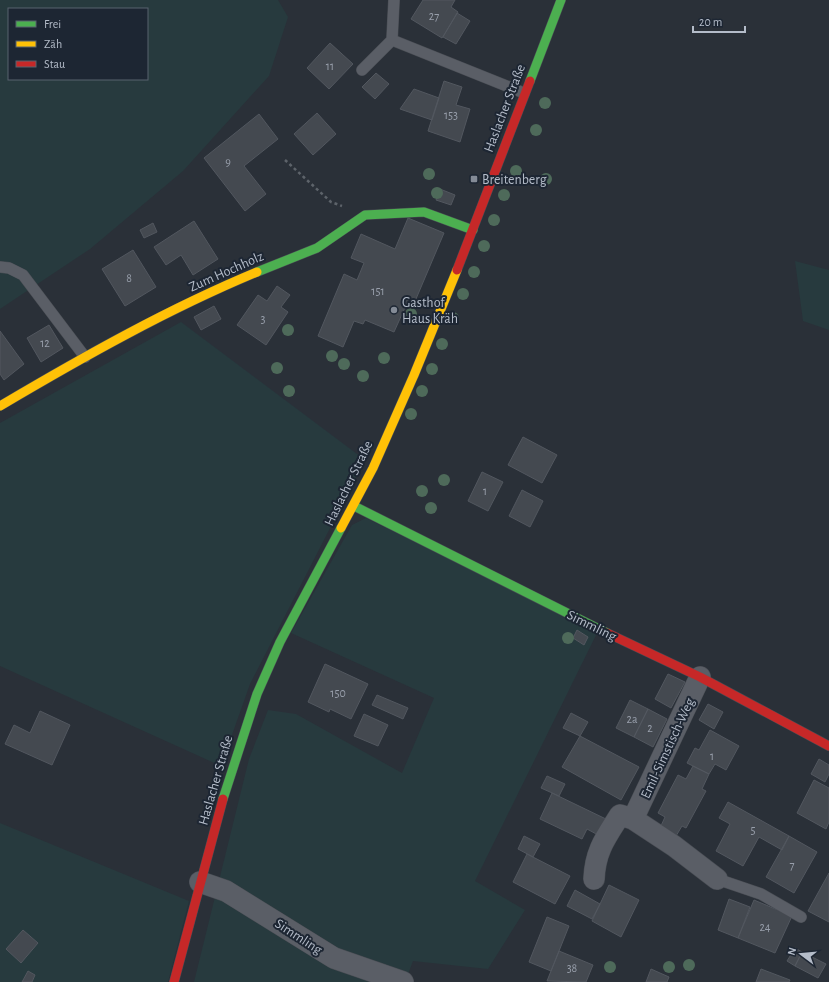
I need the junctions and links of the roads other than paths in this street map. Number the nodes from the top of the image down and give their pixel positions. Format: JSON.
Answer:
{"nodes":[{"id":1,"x":394,"y":0,"type":"edge"},
{"id":2,"x":561,"y":0,"type":"edge"},
{"id":3,"x":392,"y":40,"type":"junction"},
{"id":4,"x":362,"y":70,"type":"dead end"},
{"id":5,"x":524,"y":93,"type":"junction"},
{"id":6,"x":472,"y":230,"type":"junction"},
{"id":7,"x":0,"y":267,"type":"edge"},
{"id":8,"x":85,"y":358,"type":"junction"},
{"id":9,"x":0,"y":406,"type":"edge"},
{"id":10,"x":354,"y":506,"type":"junction"},
{"id":11,"x":700,"y":677,"type":"junction"},
{"id":12,"x":829,"y":746,"type":"edge"},
{"id":13,"x":633,"y":819,"type":"junction"},
{"id":14,"x":594,"y":879,"type":"dead end"},
{"id":15,"x":717,"y":879,"type":"joint"},
{"id":16,"x":200,"y":882,"type":"junction"},
{"id":17,"x":801,"y":916,"type":"dead end"},
{"id":18,"x":174,"y":982,"type":"edge"},
{"id":19,"x":403,"y":982,"type":"edge"}],
"edges":[{"from":1,"to":3,"type":"lane"},
{"from":2,"to":5,"type":"street","name":"Haslacher Straße"},
{"from":3,"to":4,"type":"lane"},
{"from":3,"to":5,"type":"lane"},
{"from":5,"to":6,"type":"street","name":"Haslacher Straße"},
{"from":6,"to":8,"type":"street","name":"Zum Hochholz"},
{"from":6,"to":10,"type":"street","name":"Haslacher Straße"},
{"from":7,"to":8,"type":"lane"},
{"from":8,"to":9,"type":"street","name":"Zum Hochholz"},
{"from":10,"to":11,"type":"street","name":"Simmling"},
{"from":10,"to":16,"type":"street","name":"Haslacher Straße"},
{"from":11,"to":12,"type":"street","name":"Simmling"},
{"from":11,"to":13,"type":"street","name":"Emil-Simstisch-Weg"},
{"from":13,"to":14,"type":"street"},
{"from":13,"to":15,"type":"street"},
{"from":15,"to":17,"type":"lane"},
{"from":16,"to":18,"type":"street","name":"Haslacher Straße"},
{"from":16,"to":19,"type":"street","name":"Simmling"}]}
